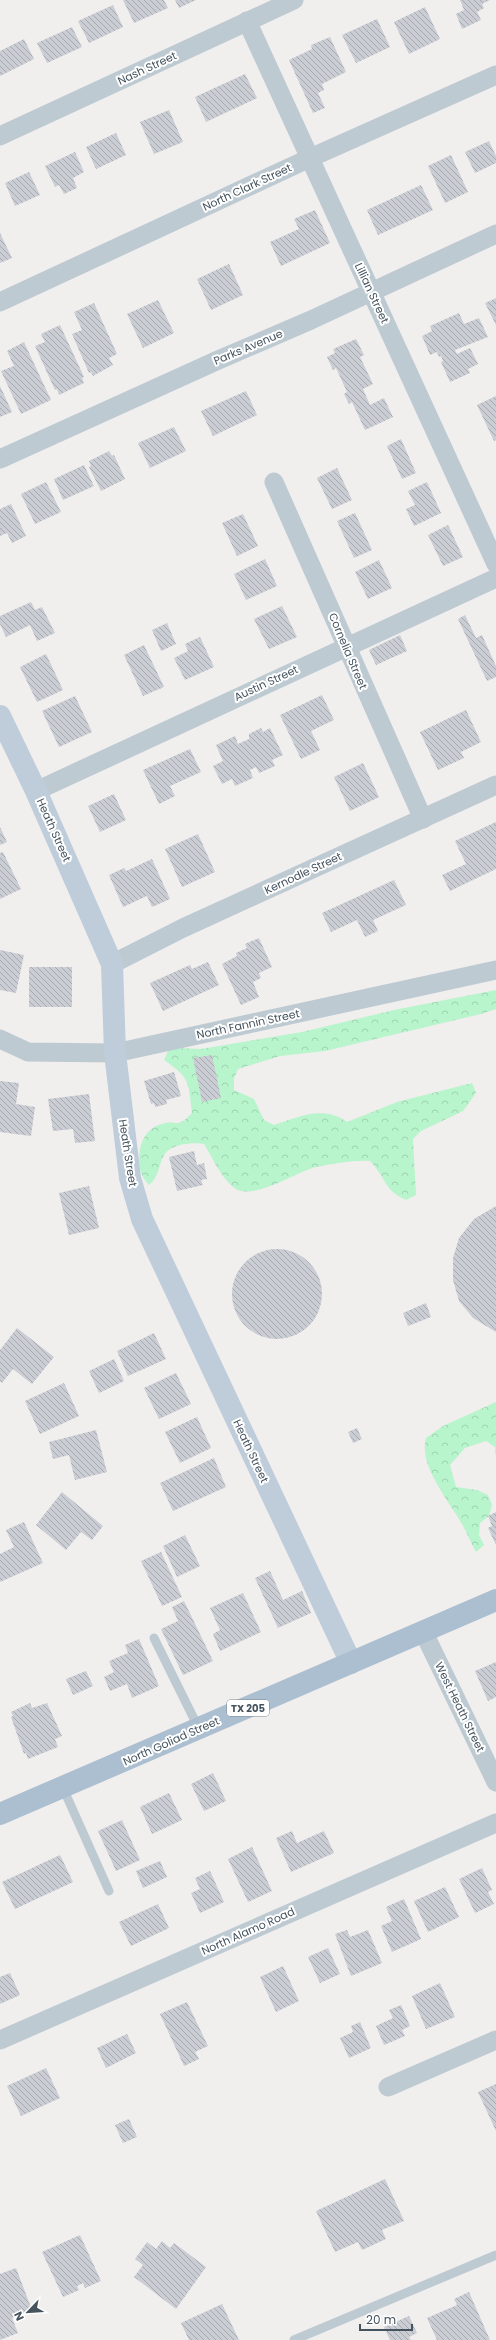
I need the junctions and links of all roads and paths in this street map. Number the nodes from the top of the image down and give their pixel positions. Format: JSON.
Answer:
{"nodes":[{"id":1,"x":294,"y":0,"type":"edge"},
{"id":2,"x":247,"y":21,"type":"junction"},
{"id":3,"x":496,"y":75,"type":"edge"},
{"id":4,"x":0,"y":136,"type":"edge"},
{"id":5,"x":310,"y":158,"type":"junction"},
{"id":6,"x":496,"y":234,"type":"edge"},
{"id":7,"x":371,"y":292,"type":"junction"},
{"id":8,"x":0,"y":302,"type":"edge"},
{"id":9,"x":0,"y":459,"type":"edge"},
{"id":10,"x":274,"y":482,"type":"dead end"},
{"id":11,"x":496,"y":564,"type":"edge"},
{"id":12,"x":496,"y":578,"type":"edge"},
{"id":13,"x":346,"y":646,"type":"junction"},
{"id":14,"x":0,"y":716,"type":"edge"},
{"id":15,"x":496,"y":785,"type":"edge"},
{"id":16,"x":36,"y":791,"type":"junction"},
{"id":17,"x":423,"y":819,"type":"junction"},
{"id":18,"x":112,"y":964,"type":"junction"},
{"id":19,"x":496,"y":970,"type":"edge"},
{"id":20,"x":0,"y":1040,"type":"edge"},
{"id":21,"x":115,"y":1053,"type":"junction"},
{"id":22,"x":496,"y":1600,"type":"edge"},
{"id":23,"x":423,"y":1632,"type":"junction"},
{"id":24,"x":154,"y":1638,"type":"dead end"},
{"id":25,"x":351,"y":1663,"type":"junction"},
{"id":26,"x":200,"y":1729,"type":"junction"},
{"id":27,"x":496,"y":1782,"type":"edge"},
{"id":28,"x":63,"y":1788,"type":"junction"},
{"id":29,"x":0,"y":1814,"type":"edge"},
{"id":30,"x":496,"y":1823,"type":"edge"},
{"id":31,"x":109,"y":1891,"type":"dead end"},
{"id":32,"x":0,"y":2040,"type":"edge"},
{"id":33,"x":496,"y":2040,"type":"edge"},
{"id":34,"x":388,"y":2087,"type":"dead end"},
{"id":35,"x":496,"y":2255,"type":"edge"},
{"id":36,"x":294,"y":2340,"type":"edge"}],
"edges":[{"from":1,"to":2,"type":"street","name":"Nash Street"},
{"from":2,"to":4,"type":"street","name":"Nash Street"},
{"from":2,"to":5,"type":"street","name":"Lillian Street"},
{"from":3,"to":5,"type":"street","name":"North Clark Street"},
{"from":5,"to":7,"type":"street","name":"Lillian Street"},
{"from":5,"to":8,"type":"street","name":"North Clark Street"},
{"from":6,"to":7,"type":"street","name":"Parks Avenue"},
{"from":7,"to":9,"type":"street","name":"Parks Avenue"},
{"from":7,"to":11,"type":"street","name":"Lillian Street"},
{"from":10,"to":13,"type":"street","name":"Cornelia Street"},
{"from":12,"to":13,"type":"street","name":"Austin Street"},
{"from":13,"to":16,"type":"street","name":"Austin Street"},
{"from":13,"to":17,"type":"street","name":"Cornelia Street"},
{"from":14,"to":16,"type":"street","name":"Heath Street"},
{"from":15,"to":17,"type":"street","name":"Kernodle Street"},
{"from":16,"to":18,"type":"street","name":"Heath Street"},
{"from":17,"to":18,"type":"street","name":"Kernodle Street"},
{"from":18,"to":21,"type":"street","name":"Heath Street"},
{"from":19,"to":21,"type":"street","name":"North Fannin Street"},
{"from":20,"to":21,"type":"street","name":"North Fannin Street"},
{"from":21,"to":25,"type":"street","name":"Heath Street"},
{"from":22,"to":23,"type":"main road","name":"North Goliad Street","number":"TX 205"},
{"from":23,"to":25,"type":"main road","name":"North Goliad Street","number":"TX 205"},
{"from":23,"to":27,"type":"street","name":"West Heath Street"},
{"from":24,"to":26,"type":"lane"},
{"from":25,"to":26,"type":"main road","name":"North Goliad Street","number":"TX 205"},
{"from":26,"to":28,"type":"main road","name":"North Goliad Street","number":"TX 205"},
{"from":28,"to":29,"type":"main road","name":"North Goliad Street","number":"TX 205"},
{"from":28,"to":31,"type":"lane"},
{"from":30,"to":32,"type":"street","name":"North Alamo Road"},
{"from":33,"to":34,"type":"street"},
{"from":35,"to":36,"type":"lane"}]}
